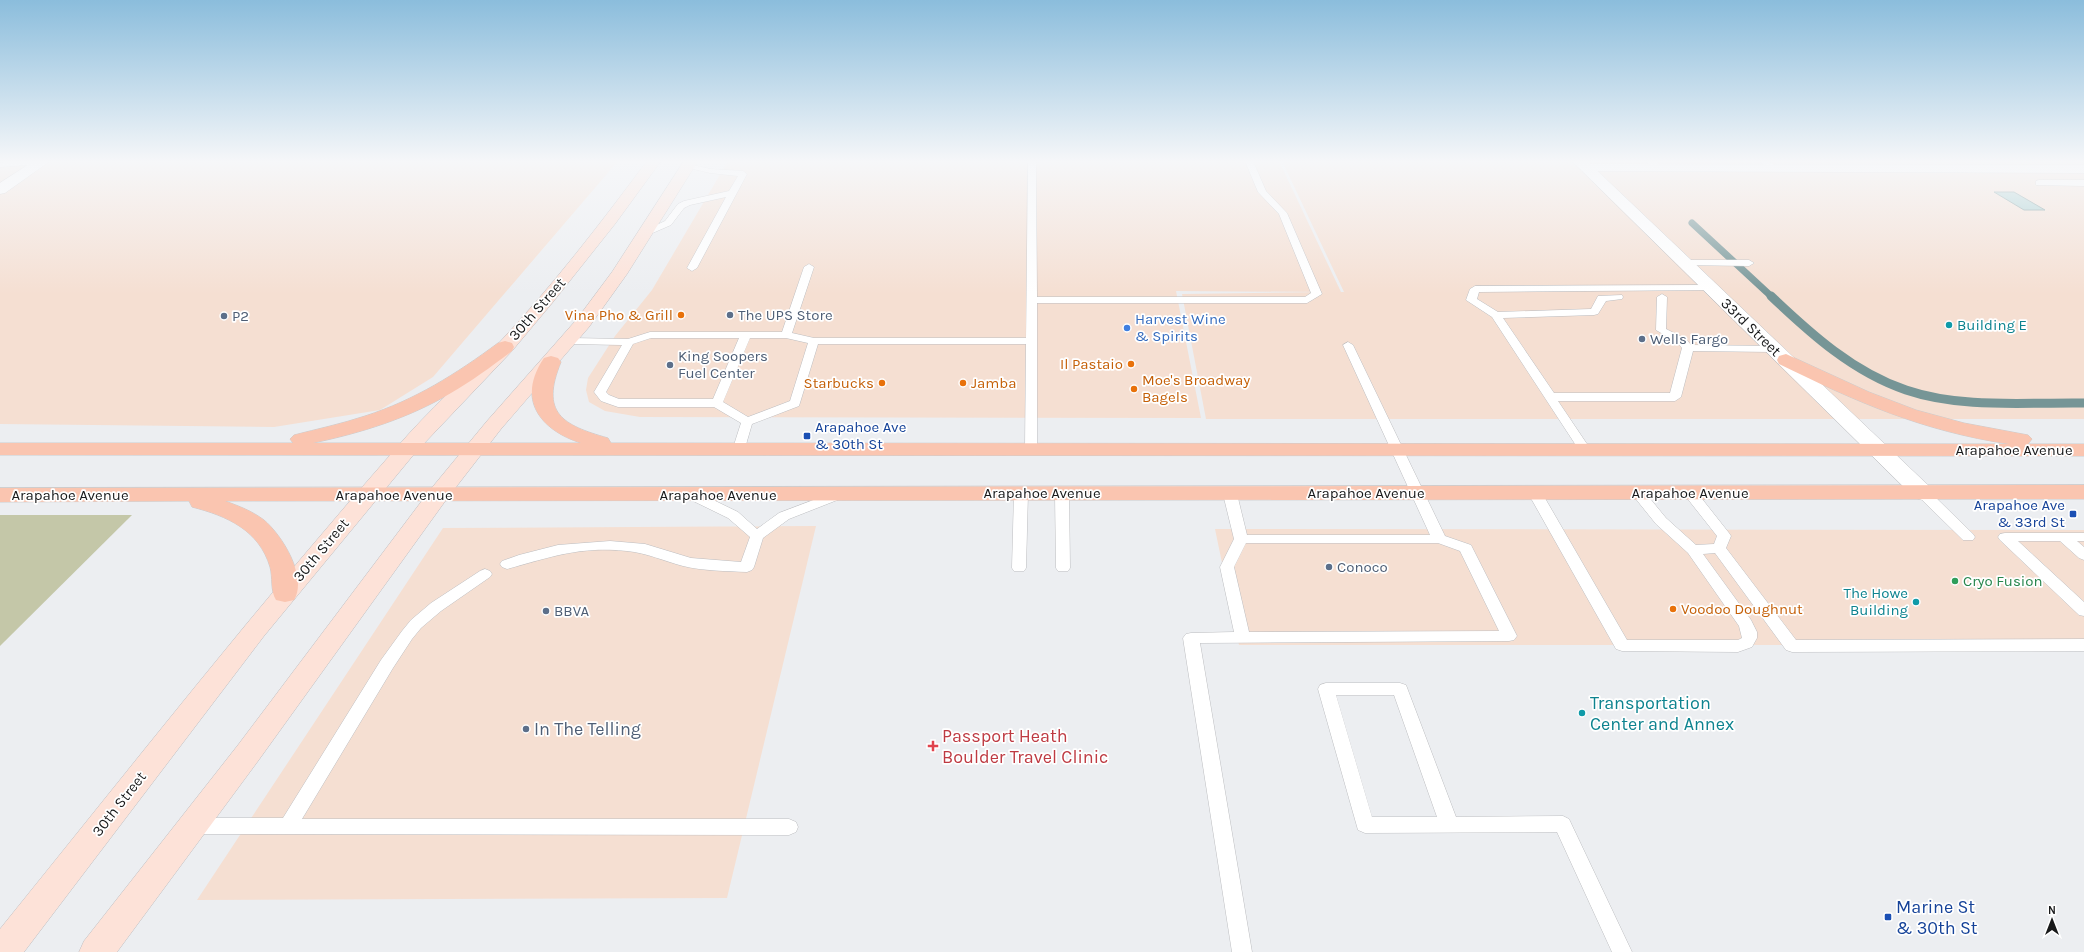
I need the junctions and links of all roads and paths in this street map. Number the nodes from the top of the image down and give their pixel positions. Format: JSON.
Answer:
{"nodes":[{"id":1,"x":619,"y":205,"type":"edge"},
{"id":2,"x":663,"y":205,"type":"edge"},
{"id":3,"x":682,"y":205,"type":"edge"},
{"id":4,"x":727,"y":205,"type":"edge"},
{"id":5,"x":1032,"y":205,"type":"edge"},
{"id":6,"x":1275,"y":205,"type":"edge"},
{"id":7,"x":1625,"y":205,"type":"edge"},
{"id":8,"x":646,"y":233,"type":"junction"},
{"id":9,"x":1684,"y":263,"type":"junction"},
{"id":10,"x":1749,"y":263,"type":"dead end"},
{"id":11,"x":809,"y":267,"type":"dead end"},
{"id":12,"x":692,"y":268,"type":"dead end"},
{"id":13,"x":1715,"y":293,"type":"junction"},
{"id":14,"x":1662,"y":297,"type":"junction"},
{"id":15,"x":1031,"y":300,"type":"junction"},
{"id":16,"x":1496,"y":315,"type":"junction"},
{"id":17,"x":746,"y":335,"type":"junction"},
{"id":18,"x":786,"y":335,"type":"junction"},
{"id":19,"x":569,"y":341,"type":"junction"},
{"id":20,"x":1031,"y":341,"type":"junction"},
{"id":21,"x":629,"y":342,"type":"junction"},
{"id":22,"x":814,"y":342,"type":"junction"},
{"id":23,"x":1348,"y":344,"type":"dead end"},
{"id":24,"x":505,"y":346,"type":"junction"},
{"id":25,"x":1688,"y":348,"type":"junction"},
{"id":26,"x":1780,"y":354,"type":"junction"},
{"id":27,"x":551,"y":362,"type":"junction"},
{"id":28,"x":1549,"y":397,"type":"junction"},
{"id":29,"x":717,"y":403,"type":"junction"},
{"id":30,"x":747,"y":422,"type":"junction"},
{"id":31,"x":2084,"y":447,"type":"edge"},
{"id":32,"x":407,"y":448,"type":"junction"},
{"id":33,"x":640,"y":448,"type":"junction"},
{"id":34,"x":739,"y":448,"type":"junction"},
{"id":35,"x":0,"y":449,"type":"edge"},
{"id":36,"x":219,"y":449,"type":"junction"},
{"id":37,"x":476,"y":449,"type":"junction"},
{"id":38,"x":1031,"y":449,"type":"junction"},
{"id":39,"x":1396,"y":450,"type":"junction"},
{"id":40,"x":1585,"y":450,"type":"junction"},
{"id":41,"x":1879,"y":450,"type":"junction"},
{"id":42,"x":2084,"y":450,"type":"edge"},
{"id":43,"x":2084,"y":492,"type":"edge"},
{"id":44,"x":1021,"y":493,"type":"junction"},
{"id":45,"x":1062,"y":493,"type":"junction"},
{"id":46,"x":1418,"y":493,"type":"junction"},
{"id":47,"x":1535,"y":493,"type":"junction"},
{"id":48,"x":1638,"y":493,"type":"junction"},
{"id":49,"x":1690,"y":493,"type":"junction"},
{"id":50,"x":1922,"y":493,"type":"junction"},
{"id":51,"x":840,"y":494,"type":"junction"},
{"id":52,"x":1230,"y":494,"type":"junction"},
{"id":53,"x":0,"y":495,"type":"edge"},
{"id":54,"x":178,"y":495,"type":"junction"},
{"id":55,"x":366,"y":495,"type":"junction"},
{"id":56,"x":438,"y":495,"type":"junction"},
{"id":57,"x":692,"y":495,"type":"junction"},
{"id":58,"x":757,"y":536,"type":"junction"},
{"id":59,"x":1968,"y":537,"type":"dead end"},
{"id":60,"x":2064,"y":537,"type":"junction"},
{"id":61,"x":2084,"y":537,"type":"edge"},
{"id":62,"x":1241,"y":539,"type":"junction"},
{"id":63,"x":1439,"y":539,"type":"junction"},
{"id":64,"x":1719,"y":548,"type":"junction"},
{"id":65,"x":1693,"y":550,"type":"junction"},
{"id":66,"x":2084,"y":554,"type":"edge"},
{"id":67,"x":507,"y":564,"type":"dead end"},
{"id":68,"x":1019,"y":568,"type":"dead end"},
{"id":69,"x":1063,"y":568,"type":"dead end"},
{"id":70,"x":485,"y":574,"type":"dead end"},
{"id":71,"x":285,"y":594,"type":"junction"},
{"id":72,"x":2084,"y":611,"type":"edge"},
{"id":73,"x":1243,"y":638,"type":"junction"},
{"id":74,"x":2084,"y":645,"type":"edge"},
{"id":75,"x":1449,"y":824,"type":"junction"},
{"id":76,"x":192,"y":826,"type":"junction"},
{"id":77,"x":288,"y":826,"type":"junction"},
{"id":78,"x":789,"y":827,"type":"dead end"},
{"id":79,"x":3,"y":952,"type":"edge"},
{"id":80,"x":96,"y":952,"type":"edge"},
{"id":81,"x":1242,"y":952,"type":"edge"},
{"id":82,"x":1622,"y":952,"type":"edge"}],
"edges":[{"from":1,"to":24,"type":"main road","name":"30th Street"},
{"from":2,"to":8,"type":"main road"},
{"from":3,"to":8,"type":"lane"},
{"from":4,"to":12,"type":"lane"},
{"from":5,"to":15,"type":"lane"},
{"from":6,"to":15,"type":"lane"},
{"from":7,"to":9,"type":"street","name":"33rd Street"},
{"from":8,"to":19,"type":"main road"},
{"from":9,"to":10,"type":"lane"},
{"from":9,"to":13,"type":"street","name":"33rd Street"},
{"from":11,"to":18,"type":"lane"},
{"from":13,"to":14,"type":"lane"},
{"from":13,"to":16,"type":"lane"},
{"from":13,"to":26,"type":"street","name":"33rd Street"},
{"from":14,"to":16,"type":"lane"},
{"from":14,"to":25,"type":"lane"},
{"from":15,"to":20,"type":"lane"},
{"from":16,"to":28,"type":"lane"},
{"from":17,"to":18,"type":"lane"},
{"from":17,"to":21,"type":"lane"},
{"from":17,"to":29,"type":"lane"},
{"from":18,"to":22,"type":"lane"},
{"from":19,"to":21,"type":"lane"},
{"from":19,"to":27,"type":"main road"},
{"from":20,"to":22,"type":"lane"},
{"from":20,"to":38,"type":"lane"},
{"from":21,"to":29,"type":"lane"},
{"from":22,"to":30,"type":"lane"},
{"from":23,"to":39,"type":"lane"},
{"from":24,"to":32,"type":"main road","name":"30th Street"},
{"from":24,"to":36,"type":"main road"},
{"from":25,"to":26,"type":"lane"},
{"from":25,"to":28,"type":"lane"},
{"from":26,"to":31,"type":"main road"},
{"from":26,"to":41,"type":"street","name":"33rd Street"},
{"from":27,"to":33,"type":"main road"},
{"from":27,"to":37,"type":"main road"},
{"from":28,"to":40,"type":"lane"},
{"from":29,"to":30,"type":"lane"},
{"from":30,"to":34,"type":"lane"},
{"from":32,"to":36,"type":"main road","name":"Arapahoe Avenue"},
{"from":32,"to":37,"type":"main road","name":"Arapahoe Avenue"},
{"from":32,"to":55,"type":"main road","name":"30th Street"},
{"from":33,"to":34,"type":"main road","name":"Arapahoe Avenue"},
{"from":33,"to":37,"type":"main road","name":"Arapahoe Avenue"},
{"from":34,"to":38,"type":"main road","name":"Arapahoe Avenue"},
{"from":35,"to":36,"type":"main road","name":"Arapahoe Avenue"},
{"from":37,"to":56,"type":"main road"},
{"from":38,"to":39,"type":"main road","name":"Arapahoe Avenue"},
{"from":39,"to":40,"type":"main road","name":"Arapahoe Avenue"},
{"from":39,"to":46,"type":"lane"},
{"from":40,"to":41,"type":"main road","name":"Arapahoe Avenue"},
{"from":41,"to":42,"type":"main road","name":"Arapahoe Avenue"},
{"from":41,"to":50,"type":"street","name":"33rd Street"},
{"from":43,"to":50,"type":"main road","name":"Arapahoe Avenue"},
{"from":44,"to":45,"type":"main road","name":"Arapahoe Avenue"},
{"from":44,"to":51,"type":"main road","name":"Arapahoe Avenue"},
{"from":44,"to":68,"type":"lane"},
{"from":45,"to":52,"type":"main road","name":"Arapahoe Avenue"},
{"from":45,"to":69,"type":"lane"},
{"from":46,"to":47,"type":"main road","name":"Arapahoe Avenue"},
{"from":46,"to":52,"type":"main road","name":"Arapahoe Avenue"},
{"from":46,"to":63,"type":"lane"},
{"from":47,"to":48,"type":"main road","name":"Arapahoe Avenue"},
{"from":47,"to":65,"type":"lane"},
{"from":48,"to":49,"type":"main road","name":"Arapahoe Avenue"},
{"from":48,"to":65,"type":"lane"},
{"from":49,"to":50,"type":"main road","name":"Arapahoe Avenue"},
{"from":49,"to":64,"type":"lane"},
{"from":50,"to":59,"type":"lane"},
{"from":51,"to":57,"type":"main road","name":"Arapahoe Avenue"},
{"from":51,"to":58,"type":"lane"},
{"from":52,"to":62,"type":"lane"},
{"from":53,"to":54,"type":"main road","name":"Arapahoe Avenue"},
{"from":54,"to":55,"type":"main road","name":"Arapahoe Avenue"},
{"from":54,"to":71,"type":"main road"},
{"from":55,"to":56,"type":"main road","name":"Arapahoe Avenue"},
{"from":55,"to":71,"type":"main road","name":"30th Street"},
{"from":56,"to":57,"type":"main road","name":"Arapahoe Avenue"},
{"from":56,"to":76,"type":"main road"},
{"from":57,"to":58,"type":"lane"},
{"from":58,"to":67,"type":"lane"},
{"from":60,"to":61,"type":"lane"},
{"from":60,"to":66,"type":"lane"},
{"from":60,"to":72,"type":"lane"},
{"from":62,"to":63,"type":"lane"},
{"from":62,"to":73,"type":"lane"},
{"from":63,"to":73,"type":"lane"},
{"from":64,"to":65,"type":"lane"},
{"from":64,"to":74,"type":"lane"},
{"from":70,"to":77,"type":"lane"},
{"from":71,"to":79,"type":"main road","name":"30th Street"},
{"from":73,"to":81,"type":"lane"},
{"from":75,"to":75,"type":"lane"},
{"from":75,"to":82,"type":"lane"},
{"from":76,"to":77,"type":"lane"},
{"from":76,"to":80,"type":"main road"},
{"from":77,"to":78,"type":"lane"}]}
